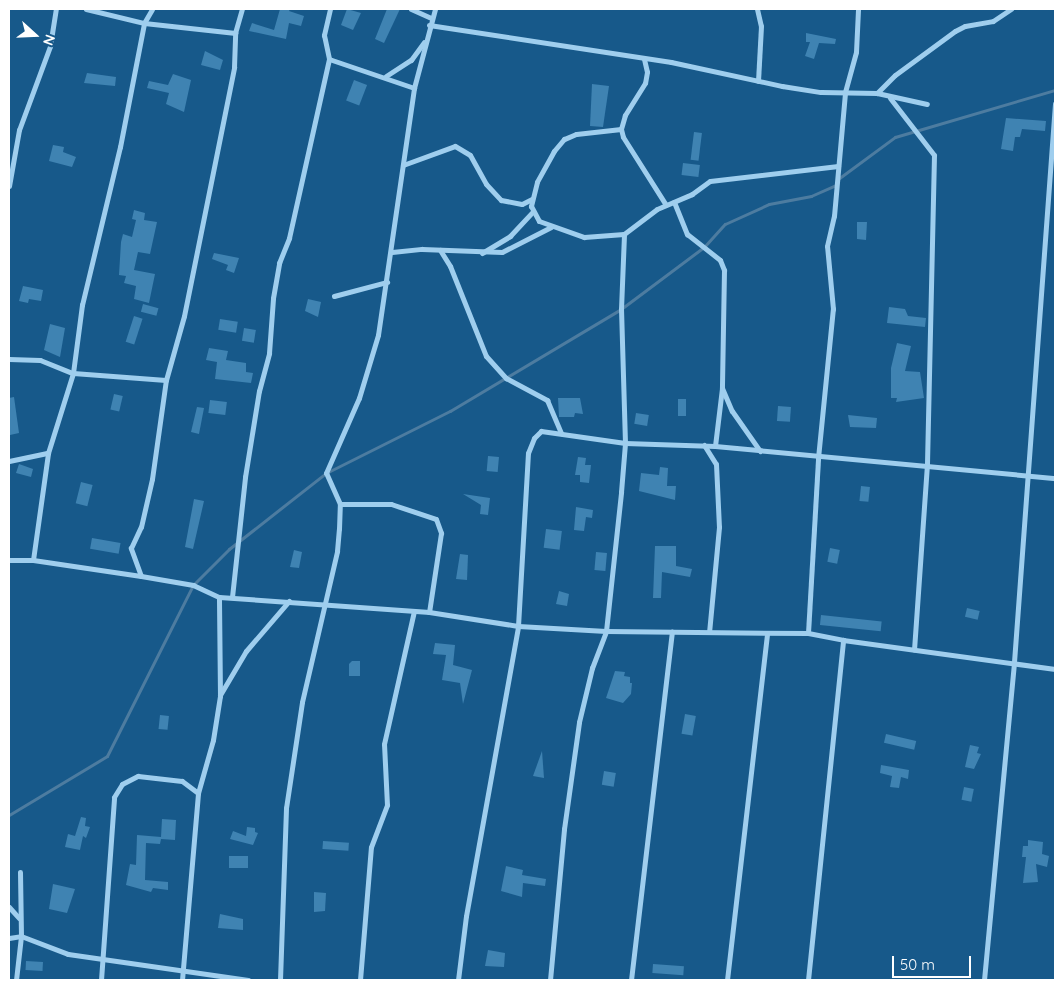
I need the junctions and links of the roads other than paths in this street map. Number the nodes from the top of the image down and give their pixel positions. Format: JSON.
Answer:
{"nodes":[{"id":1,"x":56,"y":9,"type":"edge"},
{"id":2,"x":86,"y":9,"type":"edge"},
{"id":3,"x":152,"y":9,"type":"edge"},
{"id":4,"x":242,"y":9,"type":"edge"},
{"id":5,"x":330,"y":9,"type":"edge"},
{"id":6,"x":411,"y":9,"type":"edge"},
{"id":7,"x":435,"y":9,"type":"edge"},
{"id":8,"x":757,"y":9,"type":"edge"},
{"id":9,"x":858,"y":9,"type":"edge"},
{"id":10,"x":1011,"y":9,"type":"edge"},
{"id":11,"x":431,"y":18,"type":"junction"},
{"id":12,"x":144,"y":23,"type":"junction"},
{"id":13,"x":429,"y":25,"type":"junction"},
{"id":14,"x":235,"y":33,"type":"junction"},
{"id":15,"x":426,"y":40,"type":"junction"},
{"id":16,"x":329,"y":59,"type":"junction"},
{"id":17,"x":644,"y":59,"type":"junction"},
{"id":18,"x":386,"y":76,"type":"junction"},
{"id":19,"x":758,"y":81,"type":"junction"},
{"id":20,"x":414,"y":88,"type":"junction"},
{"id":21,"x":845,"y":92,"type":"junction"},
{"id":22,"x":877,"y":93,"type":"junction"},
{"id":23,"x":890,"y":98,"type":"junction"},
{"id":24,"x":927,"y":104,"type":"dead end"},
{"id":25,"x":1055,"y":104,"type":"edge"},
{"id":26,"x":621,"y":130,"type":"junction"},
{"id":27,"x":1054,"y":153,"type":"edge"},
{"id":28,"x":403,"y":165,"type":"junction"},
{"id":29,"x":838,"y":166,"type":"junction"},
{"id":30,"x":9,"y":186,"type":"edge"},
{"id":31,"x":532,"y":199,"type":"junction"},
{"id":32,"x":674,"y":202,"type":"junction"},
{"id":33,"x":666,"y":205,"type":"junction"},
{"id":34,"x":532,"y":212,"type":"junction"},
{"id":35,"x":551,"y":227,"type":"junction"},
{"id":36,"x":624,"y":234,"type":"junction"},
{"id":37,"x":440,"y":250,"type":"junction"},
{"id":38,"x":392,"y":252,"type":"junction"},
{"id":39,"x":482,"y":253,"type":"junction"},
{"id":40,"x":387,"y":282,"type":"junction"},
{"id":41,"x":334,"y":296,"type":"dead end"},
{"id":42,"x":9,"y":359,"type":"edge"},
{"id":43,"x":73,"y":373,"type":"junction"},
{"id":44,"x":166,"y":380,"type":"junction"},
{"id":45,"x":722,"y":388,"type":"junction"},
{"id":46,"x":561,"y":433,"type":"junction"},
{"id":47,"x":625,"y":443,"type":"junction"},
{"id":48,"x":704,"y":445,"type":"junction"},
{"id":49,"x":715,"y":446,"type":"junction"},
{"id":50,"x":760,"y":451,"type":"junction"},
{"id":51,"x":48,"y":453,"type":"junction"},
{"id":52,"x":818,"y":458,"type":"junction"},
{"id":53,"x":9,"y":462,"type":"edge"},
{"id":54,"x":927,"y":464,"type":"junction"},
{"id":55,"x":1026,"y":473,"type":"junction"},
{"id":56,"x":1055,"y":478,"type":"edge"},
{"id":57,"x":340,"y":504,"type":"junction"},
{"id":58,"x":9,"y":560,"type":"edge"},
{"id":59,"x":33,"y":560,"type":"junction"},
{"id":60,"x":141,"y":576,"type":"junction"},
{"id":61,"x":219,"y":597,"type":"junction"},
{"id":62,"x":232,"y":598,"type":"junction"},
{"id":63,"x":289,"y":601,"type":"junction"},
{"id":64,"x":324,"y":604,"type":"junction"},
{"id":65,"x":414,"y":611,"type":"junction"},
{"id":66,"x":429,"y":612,"type":"junction"},
{"id":67,"x":518,"y":626,"type":"junction"},
{"id":68,"x":606,"y":631,"type":"junction"},
{"id":69,"x":672,"y":632,"type":"junction"},
{"id":70,"x":709,"y":632,"type":"junction"},
{"id":71,"x":767,"y":633,"type":"junction"},
{"id":72,"x":808,"y":633,"type":"junction"},
{"id":73,"x":843,"y":640,"type":"junction"},
{"id":74,"x":914,"y":650,"type":"junction"},
{"id":75,"x":1014,"y":662,"type":"junction"},
{"id":76,"x":1055,"y":669,"type":"edge"},
{"id":77,"x":220,"y":696,"type":"junction"},
{"id":78,"x":198,"y":792,"type":"junction"},
{"id":79,"x":20,"y":872,"type":"dead end"},
{"id":80,"x":9,"y":907,"type":"edge"},
{"id":81,"x":19,"y":918,"type":"junction"},
{"id":82,"x":21,"y":936,"type":"junction"},
{"id":83,"x":9,"y":938,"type":"edge"},
{"id":84,"x":103,"y":957,"type":"junction"},
{"id":85,"x":183,"y":973,"type":"junction"},
{"id":86,"x":16,"y":980,"type":"edge"},
{"id":87,"x":101,"y":980,"type":"edge"},
{"id":88,"x":182,"y":980,"type":"edge"},
{"id":89,"x":248,"y":980,"type":"edge"},
{"id":90,"x":280,"y":980,"type":"edge"},
{"id":91,"x":360,"y":980,"type":"edge"},
{"id":92,"x":458,"y":980,"type":"edge"},
{"id":93,"x":550,"y":980,"type":"edge"},
{"id":94,"x":631,"y":980,"type":"edge"},
{"id":95,"x":728,"y":980,"type":"edge"},
{"id":96,"x":808,"y":980,"type":"edge"},
{"id":97,"x":984,"y":980,"type":"edge"}],
"edges":[{"from":1,"to":30,"type":"street"},
{"from":2,"to":12,"type":"street"},
{"from":3,"to":12,"type":"street"},
{"from":4,"to":14,"type":"street"},
{"from":5,"to":16,"type":"street"},
{"from":6,"to":11,"type":"street"},
{"from":7,"to":11,"type":"street"},
{"from":8,"to":19,"type":"street"},
{"from":9,"to":21,"type":"street"},
{"from":10,"to":22,"type":"street"},
{"from":11,"to":13,"type":"street"},
{"from":12,"to":14,"type":"street"},
{"from":12,"to":43,"type":"street"},
{"from":13,"to":15,"type":"street"},
{"from":13,"to":17,"type":"street"},
{"from":14,"to":44,"type":"street"},
{"from":15,"to":18,"type":"street"},
{"from":15,"to":20,"type":"street"},
{"from":16,"to":18,"type":"street"},
{"from":16,"to":62,"type":"street"},
{"from":17,"to":19,"type":"street"},
{"from":17,"to":26,"type":"street"},
{"from":18,"to":20,"type":"street"},
{"from":19,"to":21,"type":"street"},
{"from":20,"to":28,"type":"street"},
{"from":21,"to":22,"type":"street"},
{"from":21,"to":29,"type":"street"},
{"from":22,"to":23,"type":"street"},
{"from":23,"to":24,"type":"street"},
{"from":23,"to":54,"type":"street"},
{"from":25,"to":27,"type":"street"},
{"from":26,"to":31,"type":"street"},
{"from":26,"to":33,"type":"street"},
{"from":27,"to":55,"type":"street"},
{"from":28,"to":31,"type":"street"},
{"from":28,"to":38,"type":"street"},
{"from":29,"to":32,"type":"street"},
{"from":29,"to":52,"type":"street"},
{"from":31,"to":34,"type":"street"},
{"from":32,"to":33,"type":"street"},
{"from":32,"to":45,"type":"street"},
{"from":33,"to":36,"type":"street"},
{"from":34,"to":35,"type":"street"},
{"from":34,"to":39,"type":"street"},
{"from":35,"to":36,"type":"street"},
{"from":35,"to":39,"type":"street"},
{"from":36,"to":47,"type":"street"},
{"from":37,"to":38,"type":"street"},
{"from":37,"to":39,"type":"street"},
{"from":37,"to":46,"type":"street"},
{"from":38,"to":40,"type":"street"},
{"from":40,"to":41,"type":"street"},
{"from":40,"to":57,"type":"street"},
{"from":42,"to":43,"type":"street"},
{"from":43,"to":44,"type":"street"},
{"from":43,"to":51,"type":"street"},
{"from":44,"to":60,"type":"street"},
{"from":45,"to":49,"type":"street"},
{"from":45,"to":50,"type":"street"},
{"from":46,"to":47,"type":"street"},
{"from":46,"to":67,"type":"street"},
{"from":47,"to":48,"type":"street"},
{"from":47,"to":68,"type":"street"},
{"from":48,"to":49,"type":"street"},
{"from":48,"to":70,"type":"street"},
{"from":49,"to":50,"type":"street"},
{"from":50,"to":52,"type":"street"},
{"from":51,"to":53,"type":"street"},
{"from":51,"to":59,"type":"street"},
{"from":52,"to":54,"type":"street"},
{"from":52,"to":72,"type":"street"},
{"from":54,"to":55,"type":"street"},
{"from":54,"to":74,"type":"street"},
{"from":55,"to":56,"type":"street"},
{"from":55,"to":75,"type":"street"},
{"from":57,"to":64,"type":"street"},
{"from":57,"to":66,"type":"street"},
{"from":58,"to":59,"type":"street"},
{"from":59,"to":60,"type":"street"},
{"from":60,"to":61,"type":"street"},
{"from":61,"to":62,"type":"street"},
{"from":61,"to":77,"type":"street"},
{"from":62,"to":63,"type":"street"},
{"from":63,"to":64,"type":"street"},
{"from":63,"to":77,"type":"street"},
{"from":64,"to":65,"type":"street"},
{"from":64,"to":90,"type":"street"},
{"from":65,"to":66,"type":"street"},
{"from":65,"to":91,"type":"street"},
{"from":66,"to":67,"type":"street"},
{"from":67,"to":68,"type":"street"},
{"from":67,"to":92,"type":"street"},
{"from":68,"to":69,"type":"street"},
{"from":68,"to":93,"type":"street"},
{"from":69,"to":70,"type":"street"},
{"from":69,"to":94,"type":"street"},
{"from":70,"to":71,"type":"street"},
{"from":71,"to":72,"type":"street"},
{"from":71,"to":95,"type":"street"},
{"from":72,"to":73,"type":"street"},
{"from":73,"to":74,"type":"street"},
{"from":73,"to":96,"type":"street"},
{"from":74,"to":75,"type":"street"},
{"from":75,"to":76,"type":"street"},
{"from":75,"to":97,"type":"street"},
{"from":77,"to":78,"type":"street"},
{"from":78,"to":84,"type":"street"},
{"from":78,"to":85,"type":"street"},
{"from":79,"to":81,"type":"street"},
{"from":80,"to":81,"type":"street"},
{"from":81,"to":82,"type":"street"},
{"from":82,"to":83,"type":"street"},
{"from":82,"to":84,"type":"street"},
{"from":82,"to":86,"type":"street"},
{"from":84,"to":85,"type":"street"},
{"from":84,"to":87,"type":"street"},
{"from":85,"to":88,"type":"street"},
{"from":85,"to":89,"type":"street"}]}
